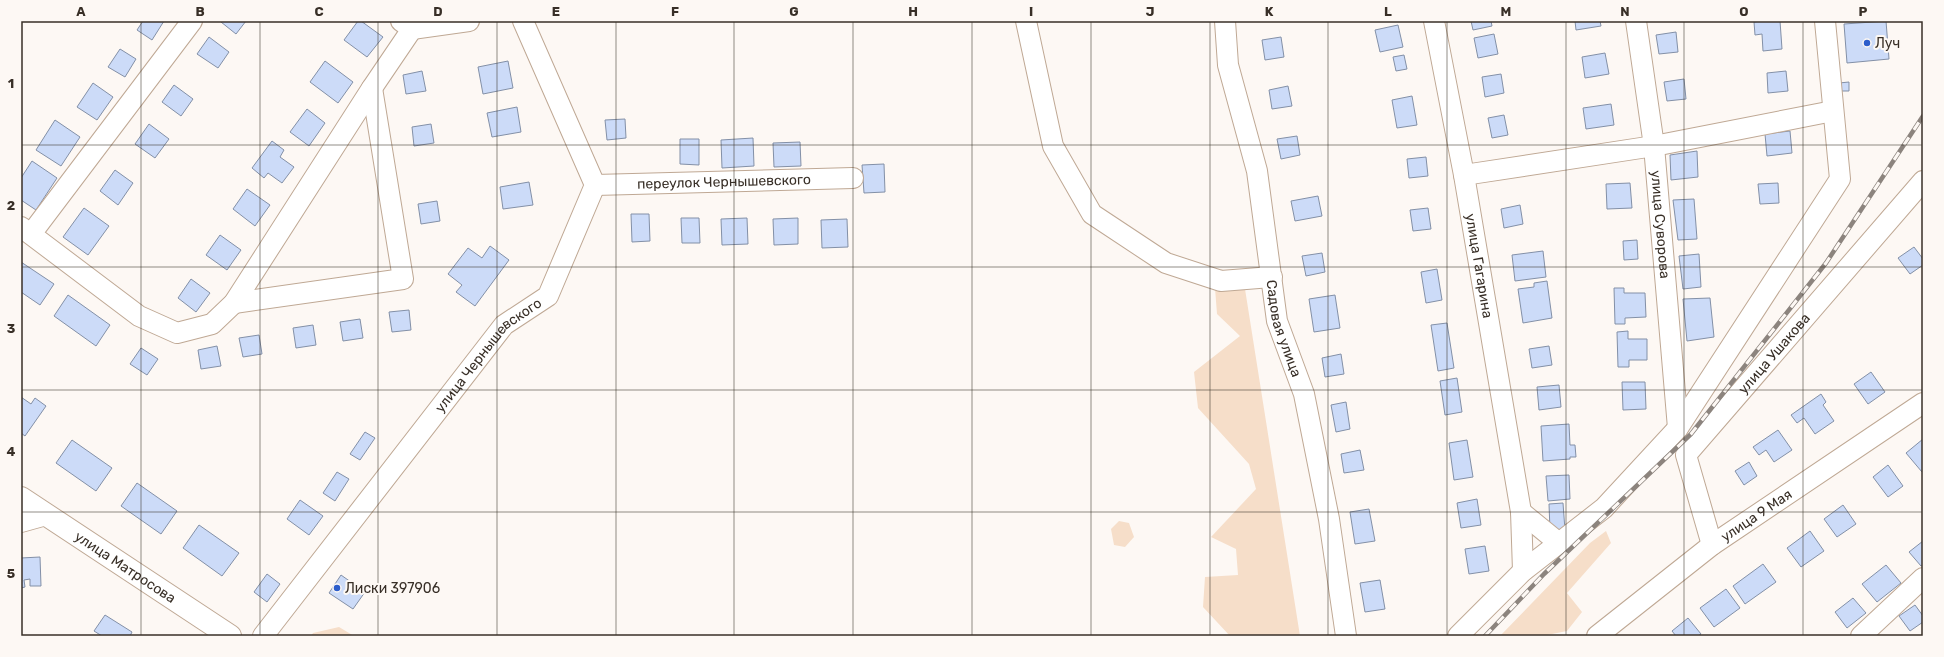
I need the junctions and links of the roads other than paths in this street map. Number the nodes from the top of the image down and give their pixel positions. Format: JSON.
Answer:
{"nodes":[{"id":1,"x":192,"y":21,"type":"edge"},
{"id":2,"x":468,"y":21,"type":"edge"},
{"id":3,"x":523,"y":21,"type":"edge"},
{"id":4,"x":1026,"y":21,"type":"edge"},
{"id":5,"x":1225,"y":21,"type":"edge"},
{"id":6,"x":1434,"y":21,"type":"edge"},
{"id":7,"x":1636,"y":21,"type":"edge"},
{"id":8,"x":1825,"y":21,"type":"edge"},
{"id":9,"x":406,"y":25,"type":"edge"},
{"id":10,"x":372,"y":88,"type":"junction"},
{"id":11,"x":1833,"y":111,"type":"junction"},
{"id":12,"x":1654,"y":146,"type":"junction"},
{"id":13,"x":1464,"y":175,"type":"junction"},
{"id":14,"x":853,"y":178,"type":"dead end"},
{"id":15,"x":1923,"y":181,"type":"edge"},
{"id":16,"x":596,"y":185,"type":"junction"},
{"id":17,"x":26,"y":230,"type":"edge"},
{"id":18,"x":1272,"y":277,"type":"junction"},
{"id":19,"x":234,"y":303,"type":"junction"},
{"id":20,"x":1923,"y":403,"type":"edge"},
{"id":21,"x":1678,"y":428,"type":"junction"},
{"id":22,"x":21,"y":498,"type":"edge"},
{"id":23,"x":1521,"y":512,"type":"junction"},
{"id":24,"x":46,"y":515,"type":"junction"},
{"id":25,"x":21,"y":522,"type":"edge"},
{"id":26,"x":1559,"y":543,"type":"junction"},
{"id":27,"x":1712,"y":545,"type":"junction"},
{"id":28,"x":1523,"y":571,"type":"junction"},
{"id":29,"x":1923,"y":578,"type":"edge"},
{"id":30,"x":230,"y":636,"type":"edge"},
{"id":31,"x":263,"y":636,"type":"edge"},
{"id":32,"x":1346,"y":636,"type":"edge"},
{"id":33,"x":1458,"y":636,"type":"edge"},
{"id":34,"x":1597,"y":636,"type":"edge"},
{"id":35,"x":1860,"y":636,"type":"edge"}],
"edges":[{"from":1,"to":17,"type":"street"},
{"from":2,"to":9,"type":"street"},
{"from":3,"to":16,"type":"street"},
{"from":4,"to":18,"type":"street"},
{"from":5,"to":18,"type":"street","name":"Садовая улица"},
{"from":6,"to":13,"type":"street","name":"улица Гагарина"},
{"from":7,"to":12,"type":"street","name":"улица Суворова"},
{"from":8,"to":11,"type":"street"},
{"from":9,"to":10,"type":"street"},
{"from":10,"to":19,"type":"street"},
{"from":10,"to":19,"type":"street"},
{"from":11,"to":12,"type":"street"},
{"from":11,"to":21,"type":"street"},
{"from":12,"to":13,"type":"street"},
{"from":12,"to":21,"type":"street","name":"улица Суворова"},
{"from":13,"to":23,"type":"street","name":"улица Гагарина"},
{"from":14,"to":16,"type":"street","name":"переулок Чернышевского"},
{"from":15,"to":27,"type":"street","name":"улица Ушакова"},
{"from":16,"to":31,"type":"street","name":"улица Чернышевского"},
{"from":17,"to":19,"type":"street"},
{"from":18,"to":32,"type":"street","name":"Садовая улица"},
{"from":20,"to":27,"type":"street","name":"улица 9 Мая"},
{"from":21,"to":26,"type":"street"},
{"from":22,"to":24,"type":"main road","name":"улица Матросова"},
{"from":23,"to":26,"type":"street"},
{"from":23,"to":28,"type":"street","name":"улица Гагарина"},
{"from":24,"to":25,"type":"street"},
{"from":24,"to":30,"type":"main road","name":"улица Матросова"},
{"from":26,"to":28,"type":"street"},
{"from":27,"to":34,"type":"street","name":"улица 9 Мая"},
{"from":28,"to":33,"type":"street"},
{"from":29,"to":35,"type":"street"}]}
